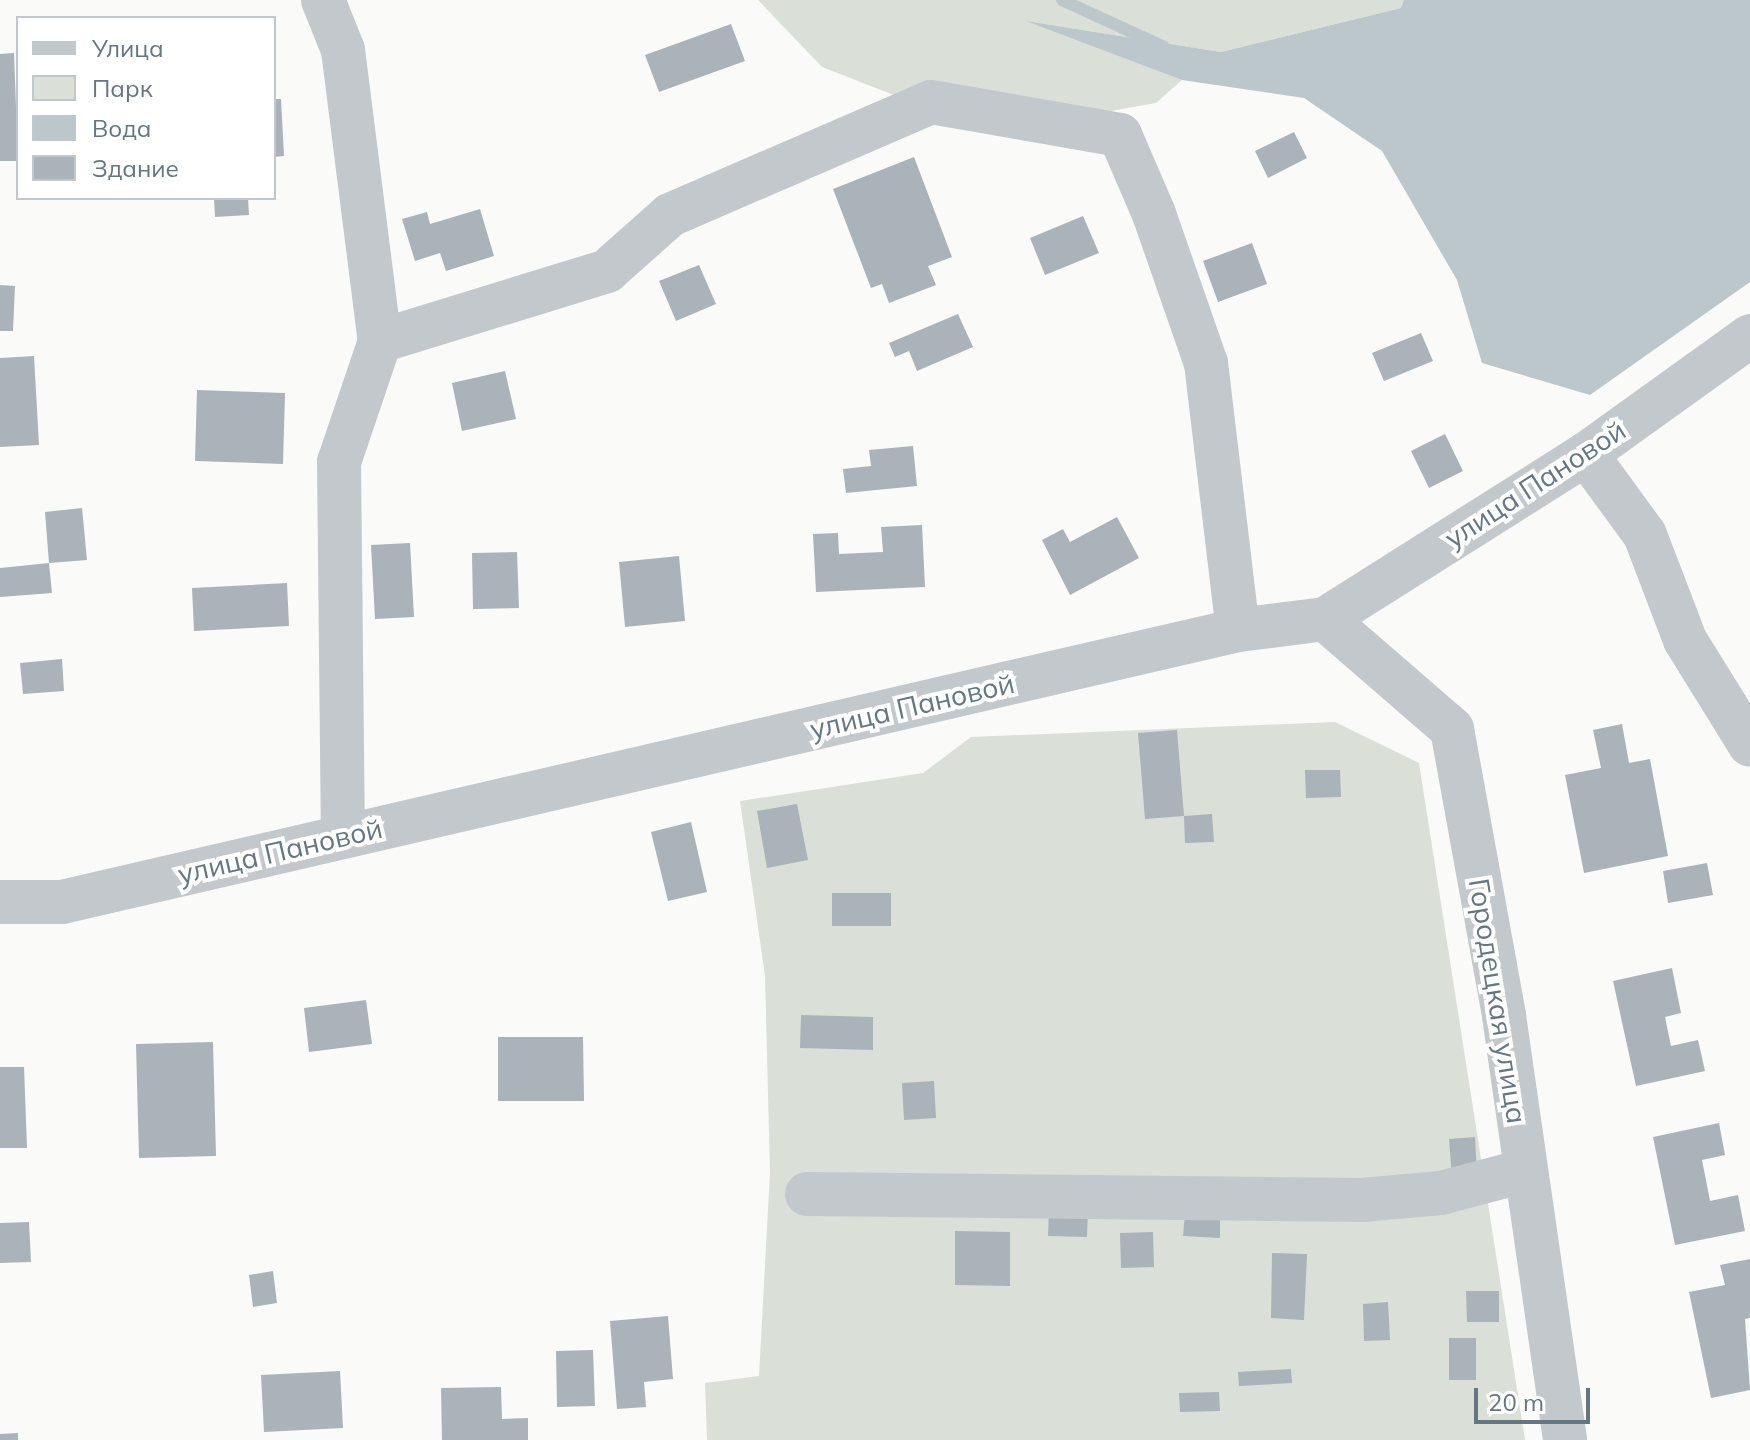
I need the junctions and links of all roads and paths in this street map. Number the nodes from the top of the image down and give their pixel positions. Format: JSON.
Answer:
{"nodes":[{"id":1,"x":323,"y":0,"type":"edge"},
{"id":2,"x":1750,"y":336,"type":"edge"},
{"id":3,"x":380,"y":341,"type":"junction"},
{"id":4,"x":1586,"y":454,"type":"junction"},
{"id":5,"x":1325,"y":619,"type":"junction"},
{"id":6,"x":1238,"y":630,"type":"junction"},
{"id":7,"x":1750,"y":745,"type":"edge"},
{"id":8,"x":343,"y":836,"type":"junction"},
{"id":9,"x":0,"y":902,"type":"edge"},
{"id":10,"x":1524,"y":1171,"type":"junction"},
{"id":11,"x":807,"y":1194,"type":"dead end"},
{"id":12,"x":1565,"y":1440,"type":"edge"}],
"edges":[{"from":1,"to":3,"type":"street"},
{"from":2,"to":4,"type":"street","name":"улица Пановой"},
{"from":3,"to":6,"type":"street"},
{"from":3,"to":8,"type":"street"},
{"from":4,"to":5,"type":"street","name":"улица Пановой"},
{"from":4,"to":7,"type":"street"},
{"from":5,"to":6,"type":"street","name":"улица Пановой"},
{"from":5,"to":10,"type":"street","name":"Городецкая улица"},
{"from":6,"to":8,"type":"street","name":"улица Пановой"},
{"from":8,"to":9,"type":"street","name":"улица Пановой"},
{"from":10,"to":11,"type":"street"},
{"from":10,"to":12,"type":"street","name":"Городецкая улица"}]}
